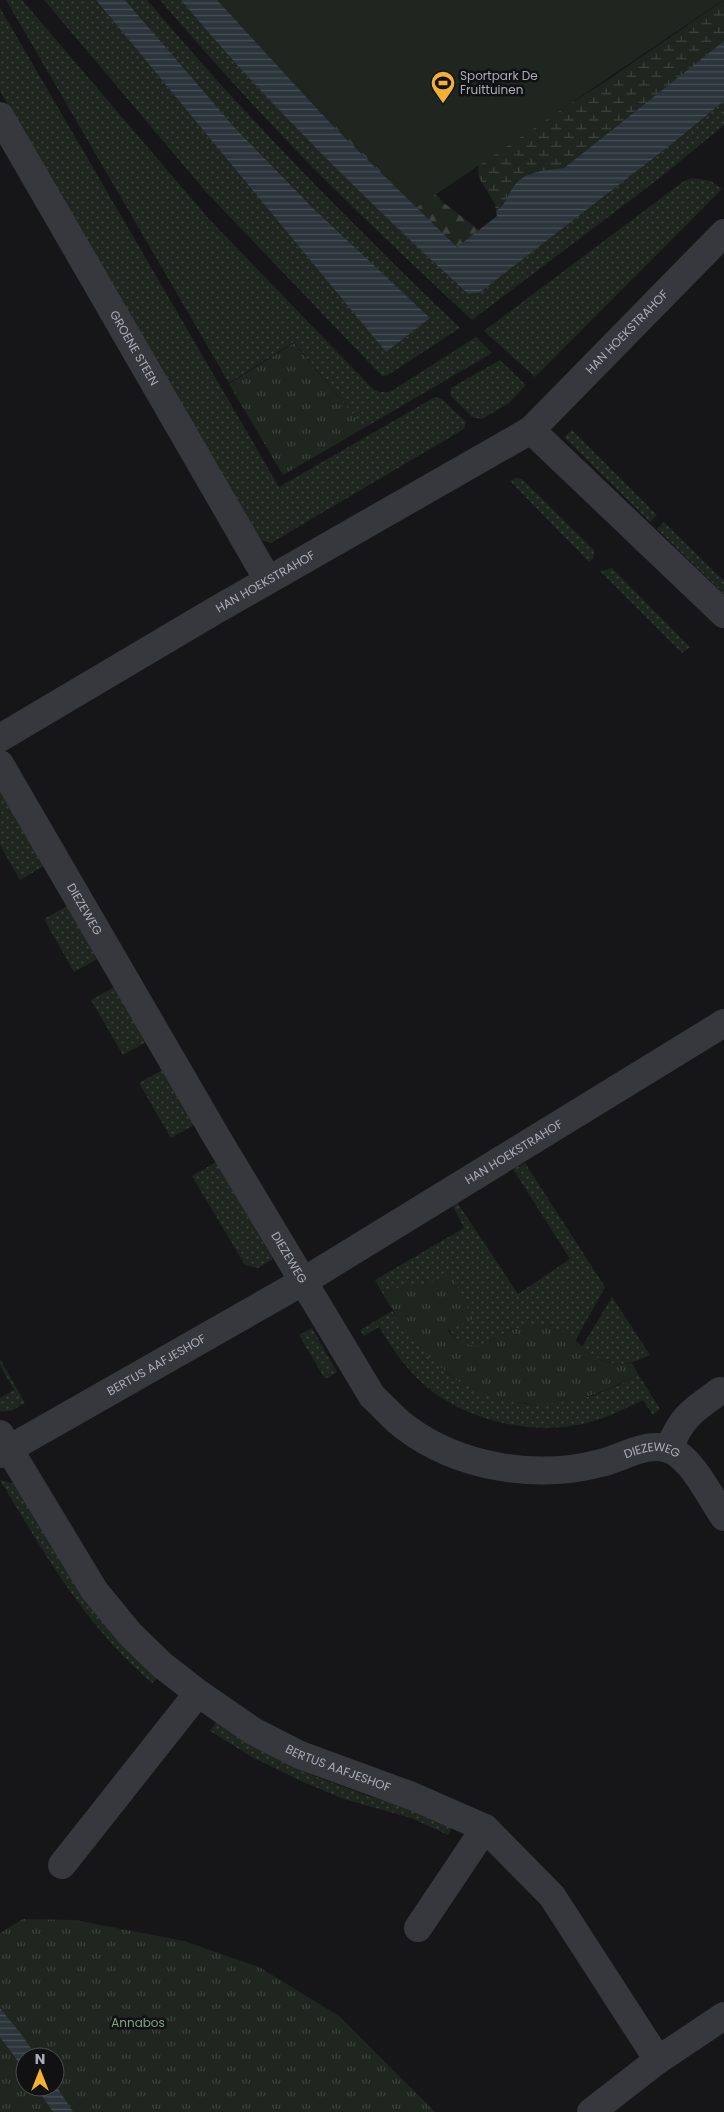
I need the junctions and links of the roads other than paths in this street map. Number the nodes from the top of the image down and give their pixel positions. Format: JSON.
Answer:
{"nodes":[{"id":1,"x":0,"y":116,"type":"edge"},
{"id":2,"x":724,"y":233,"type":"edge"},
{"id":3,"x":532,"y":430,"type":"junction"},
{"id":4,"x":268,"y":580,"type":"junction"},
{"id":5,"x":724,"y":614,"type":"edge"},
{"id":6,"x":0,"y":738,"type":"edge"},
{"id":7,"x":0,"y":764,"type":"edge"},
{"id":8,"x":724,"y":1023,"type":"edge"},
{"id":9,"x":304,"y":1281,"type":"junction"},
{"id":10,"x":720,"y":1392,"type":"dead end"},
{"id":11,"x":3,"y":1445,"type":"edge"},
{"id":12,"x":669,"y":1449,"type":"junction"},
{"id":13,"x":724,"y":1517,"type":"edge"},
{"id":14,"x":198,"y":1693,"type":"junction"},
{"id":15,"x":485,"y":1828,"type":"junction"},
{"id":16,"x":62,"y":1865,"type":"dead end"},
{"id":17,"x":418,"y":1928,"type":"dead end"},
{"id":18,"x":724,"y":2016,"type":"edge"},
{"id":19,"x":658,"y":2060,"type":"junction"},
{"id":20,"x":591,"y":2112,"type":"edge"}],
"edges":[{"from":1,"to":4,"type":"street","name":"GROENE STEEN"},
{"from":2,"to":3,"type":"street","name":"HAN HOEKSTRAHOF"},
{"from":3,"to":4,"type":"street","name":"HAN HOEKSTRAHOF"},
{"from":3,"to":5,"type":"street"},
{"from":4,"to":6,"type":"street","name":"HAN HOEKSTRAHOF"},
{"from":7,"to":9,"type":"street","name":"DIEZEWEG"},
{"from":8,"to":9,"type":"street","name":"HAN HOEKSTRAHOF"},
{"from":9,"to":11,"type":"street","name":"BERTUS AAFJESHOF"},
{"from":9,"to":12,"type":"street","name":"DIEZEWEG"},
{"from":10,"to":12,"type":"street"},
{"from":11,"to":14,"type":"street","name":"BERTUS AAFJESHOF"},
{"from":12,"to":13,"type":"street","name":"DIEZEWEG"},
{"from":14,"to":15,"type":"street","name":"BERTUS AAFJESHOF"},
{"from":14,"to":16,"type":"street"},
{"from":15,"to":17,"type":"street"},
{"from":15,"to":19,"type":"street","name":"BERTUS AAFJESHOF"},
{"from":18,"to":19,"type":"street"},
{"from":19,"to":20,"type":"street"}]}
